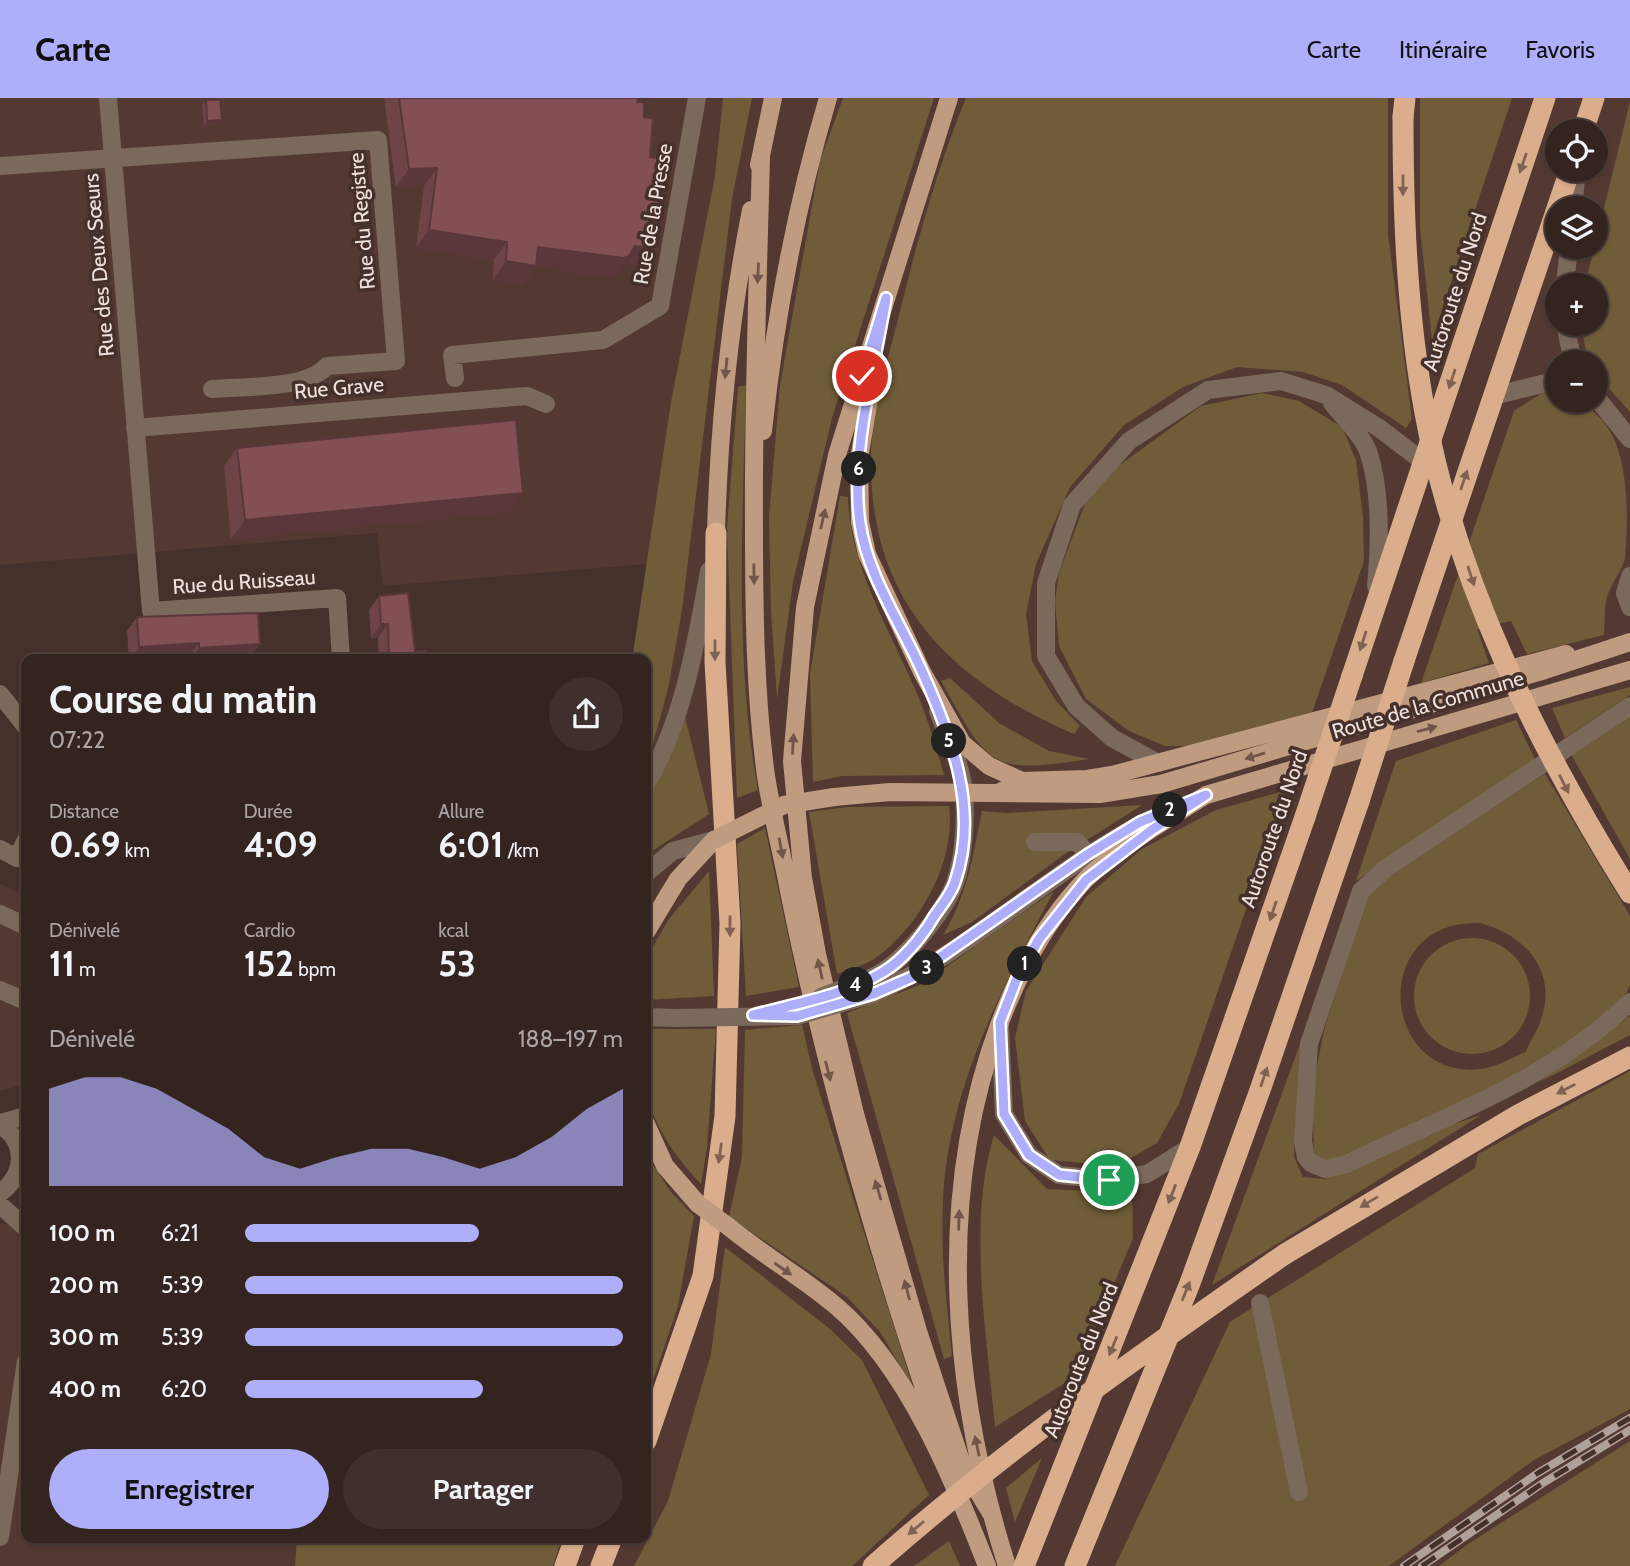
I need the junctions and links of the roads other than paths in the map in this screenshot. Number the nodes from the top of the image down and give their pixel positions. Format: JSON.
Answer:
{"nodes":[{"id":1,"x":108,"y":98,"type":"edge"},
{"id":2,"x":697,"y":98,"type":"edge"},
{"id":3,"x":773,"y":98,"type":"edge"},
{"id":4,"x":828,"y":98,"type":"edge"},
{"id":5,"x":949,"y":98,"type":"edge"},
{"id":6,"x":1545,"y":98,"type":"edge"},
{"id":7,"x":1594,"y":98,"type":"edge"},
{"id":8,"x":1404,"y":107,"type":"edge"},
{"id":9,"x":1587,"y":119,"type":"edge"},
{"id":10,"x":761,"y":156,"type":"junction"},
{"id":11,"x":113,"y":159,"type":"junction"},
{"id":12,"x":0,"y":166,"type":"edge"},
{"id":13,"x":1566,"y":182,"type":"edge"},
{"id":14,"x":886,"y":298,"type":"junction"},
{"id":15,"x":455,"y":378,"type":"dead end"},
{"id":16,"x":1545,"y":383,"type":"edge"},
{"id":17,"x":212,"y":389,"type":"dead end"},
{"id":18,"x":1326,"y":395,"type":"junction"},
{"id":19,"x":1493,"y":396,"type":"junction"},
{"id":20,"x":545,"y":404,"type":"dead end"},
{"id":21,"x":1608,"y":412,"type":"edge"},
{"id":22,"x":135,"y":428,"type":"junction"},
{"id":23,"x":1630,"y":439,"type":"edge"},
{"id":24,"x":1425,"y":463,"type":"junction"},
{"id":25,"x":716,"y":533,"type":"junction"},
{"id":26,"x":754,"y":546,"type":"junction"},
{"id":27,"x":1630,"y":576,"type":"edge"},
{"id":28,"x":1630,"y":607,"type":"edge"},
{"id":29,"x":1374,"y":608,"type":"junction"},
{"id":30,"x":1627,"y":642,"type":"edge"},
{"id":31,"x":341,"y":654,"type":"edge"},
{"id":32,"x":1630,"y":670,"type":"edge"},
{"id":33,"x":922,"y":671,"type":"junction"},
{"id":34,"x":0,"y":694,"type":"edge"},
{"id":35,"x":1630,"y":706,"type":"edge"},
{"id":36,"x":21,"y":721,"type":"edge"},
{"id":37,"x":1158,"y":763,"type":"junction"},
{"id":38,"x":651,"y":775,"type":"edge"},
{"id":39,"x":1022,"y":781,"type":"junction"},
{"id":40,"x":964,"y":793,"type":"junction"},
{"id":41,"x":997,"y":794,"type":"junction"},
{"id":42,"x":1206,"y":795,"type":"junction"},
{"id":43,"x":714,"y":840,"type":"junction"},
{"id":44,"x":1035,"y":842,"type":"dead end"},
{"id":45,"x":0,"y":849,"type":"edge"},
{"id":46,"x":21,"y":850,"type":"edge"},
{"id":47,"x":1088,"y":854,"type":"junction"},
{"id":48,"x":651,"y":869,"type":"edge"},
{"id":49,"x":1630,"y":893,"type":"edge"},
{"id":50,"x":0,"y":914,"type":"edge"},
{"id":51,"x":21,"y":924,"type":"edge"},
{"id":52,"x":651,"y":924,"type":"edge"},
{"id":53,"x":872,"y":986,"type":"junction"},
{"id":54,"x":0,"y":990,"type":"edge"},
{"id":55,"x":21,"y":999,"type":"edge"},
{"id":56,"x":1630,"y":1002,"type":"edge"},
{"id":57,"x":651,"y":1017,"type":"edge"},
{"id":58,"x":1000,"y":1022,"type":"junction"},
{"id":59,"x":1629,"y":1057,"type":"edge"},
{"id":60,"x":21,"y":1118,"type":"edge"},
{"id":61,"x":0,"y":1124,"type":"edge"},
{"id":62,"x":651,"y":1135,"type":"edge"},
{"id":63,"x":1190,"y":1147,"type":"junction"},
{"id":64,"x":21,"y":1156,"type":"edge"},
{"id":65,"x":21,"y":1161,"type":"edge"},
{"id":66,"x":0,"y":1193,"type":"edge"},
{"id":67,"x":0,"y":1205,"type":"edge"},
{"id":68,"x":21,"y":1224,"type":"edge"},
{"id":69,"x":1260,"y":1303,"type":"dead end"},
{"id":70,"x":651,"y":1427,"type":"edge"},
{"id":71,"x":21,"y":1446,"type":"edge"},
{"id":72,"x":942,"y":1457,"type":"junction"},
{"id":73,"x":19,"y":1480,"type":"edge"},
{"id":74,"x":1299,"y":1492,"type":"dead end"},
{"id":75,"x":990,"y":1513,"type":"junction"},
{"id":76,"x":0,"y":1537,"type":"edge"},
{"id":77,"x":573,"y":1543,"type":"edge"},
{"id":78,"x":610,"y":1543,"type":"edge"},
{"id":79,"x":1027,"y":1559,"type":"edge"},
{"id":80,"x":565,"y":1566,"type":"edge"},
{"id":81,"x":601,"y":1566,"type":"edge"},
{"id":82,"x":873,"y":1566,"type":"edge"},
{"id":83,"x":987,"y":1566,"type":"edge"},
{"id":84,"x":1007,"y":1566,"type":"edge"},
{"id":85,"x":1075,"y":1566,"type":"edge"}],
"edges":[{"from":1,"to":11,"type":"street","name":"Rue des Deux Sœurs"},
{"from":2,"to":15,"type":"street","name":"Rue de la Presse"},
{"from":3,"to":10,"type":"main road"},
{"from":4,"to":26,"type":"main road"},
{"from":5,"to":14,"type":"main road"},
{"from":6,"to":24,"type":"highway","name":"Autoroute du Nord","one_way":true},
{"from":7,"to":9,"type":"highway"},
{"from":8,"to":49,"type":"highway","one_way":true,"bridge":true},
{"from":10,"to":25,"type":"main road","one_way":true},
{"from":10,"to":26,"type":"main road","one_way":true},
{"from":11,"to":12,"type":"street","name":"Rue du Registre"},
{"from":11,"to":17,"type":"street","name":"Rue du Registre"},
{"from":11,"to":22,"type":"street","name":"Rue des Deux Sœurs"},
{"from":13,"to":19,"type":"highway"},
{"from":14,"to":33,"type":"main road"},
{"from":75,"to":14,"type":"main road","one_way":true},
{"from":16,"to":19,"type":"street"},
{"from":18,"to":24,"type":"street"},
{"from":18,"to":29,"type":"street"},
{"from":18,"to":37,"type":"street"},
{"from":85,"to":19,"type":"highway","one_way":true,"bridge":true},
{"from":20,"to":22,"type":"street","name":"Rue Grave"},
{"from":21,"to":23,"type":"street"},
{"from":22,"to":31,"type":"street","name":"Rue du Ruisseau"},
{"from":24,"to":29,"type":"highway","name":"Autoroute du Nord"},
{"from":25,"to":38,"type":"street"},
{"from":25,"to":70,"type":"highway","one_way":true},
{"from":26,"to":72,"type":"main road","one_way":true},
{"from":27,"to":28,"type":"street"},
{"from":29,"to":63,"type":"highway","name":"Autoroute du Nord","one_way":true,"bridge":true},
{"from":30,"to":37,"type":"main road"},
{"from":30,"to":41,"type":"main road","one_way":true},
{"from":42,"to":32,"type":"main road","name":"Route de la Commune","one_way":true},
{"from":33,"to":39,"type":"main road"},
{"from":33,"to":40,"type":"street"},
{"from":34,"to":36,"type":"street"},
{"from":35,"to":56,"type":"street"},
{"from":37,"to":39,"type":"main road"},
{"from":39,"to":41,"type":"main road"},
{"from":40,"to":41,"type":"main road"},
{"from":40,"to":43,"type":"main road","bridge":true},
{"from":40,"to":53,"type":"street"},
{"from":42,"to":47,"type":"street","name":"Route de la Commune"},
{"from":42,"to":58,"type":"main road"},
{"from":43,"to":48,"type":"street"},
{"from":43,"to":52,"type":"main road"},
{"from":44,"to":47,"type":"street"},
{"from":45,"to":46,"type":"street"},
{"from":47,"to":53,"type":"street","name":"Route de la Commune"},
{"from":50,"to":51,"type":"street"},
{"from":53,"to":57,"type":"street","name":"Route de la Commune","bridge":true},
{"from":54,"to":55,"type":"street"},
{"from":58,"to":63,"type":"street"},
{"from":75,"to":58,"type":"main road","one_way":true},
{"from":59,"to":82,"type":"highway","one_way":true,"bridge":true},
{"from":60,"to":61,"type":"street"},
{"from":61,"to":64,"type":"street"},
{"from":62,"to":72,"type":"main road","one_way":true,"bridge":true},
{"from":63,"to":79,"type":"highway","name":"Autoroute du Nord","one_way":true},
{"from":65,"to":66,"type":"street"},
{"from":67,"to":68,"type":"street"},
{"from":69,"to":74,"type":"street"},
{"from":71,"to":73,"type":"street"},
{"from":72,"to":83,"type":"main road"},
{"from":73,"to":76,"type":"street"},
{"from":75,"to":84,"type":"main road"},
{"from":77,"to":80,"type":"highway"},
{"from":78,"to":81,"type":"highway"}]}
